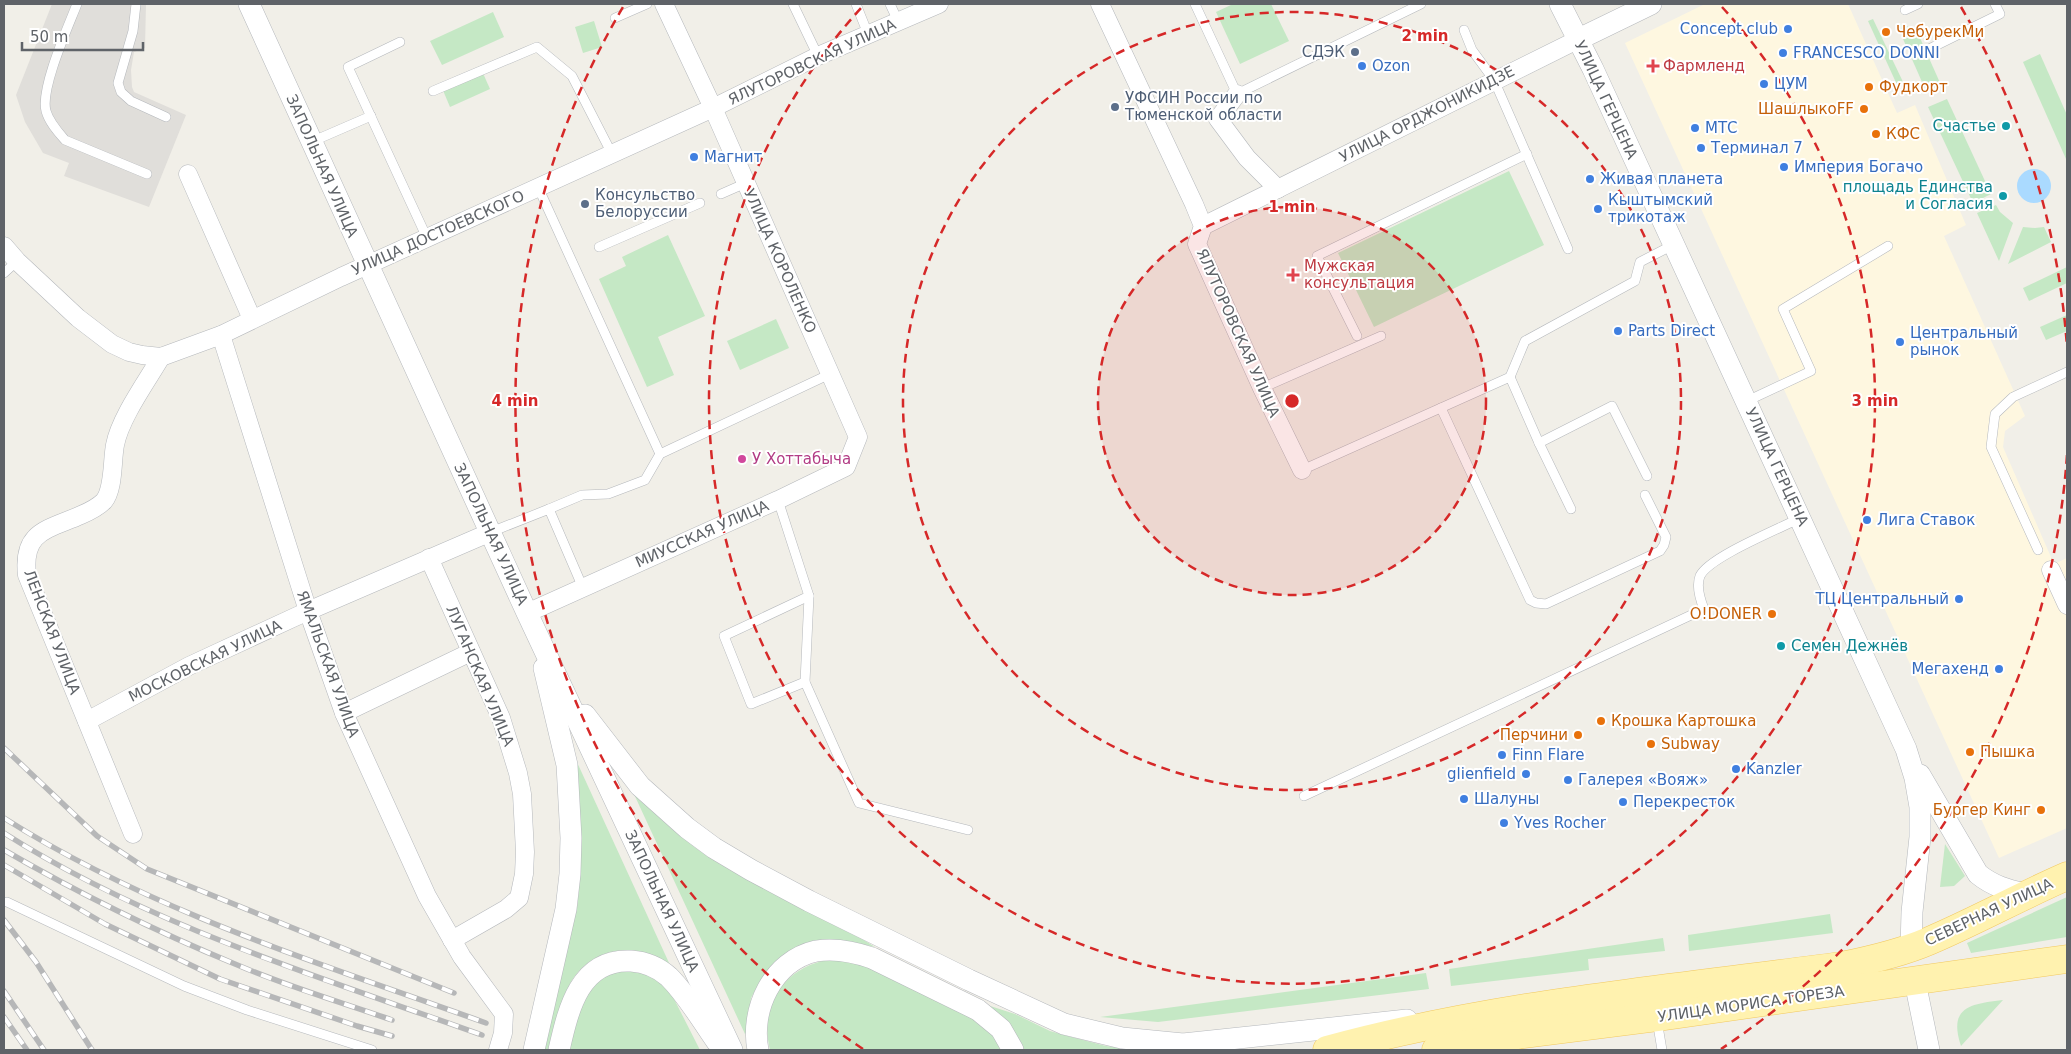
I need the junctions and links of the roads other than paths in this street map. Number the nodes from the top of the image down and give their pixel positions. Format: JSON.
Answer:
{"nodes":[{"id":1,"x":76,"y":4,"type":"edge"},
{"id":2,"x":136,"y":4,"type":"edge"},
{"id":3,"x":647,"y":4,"type":"edge"},
{"id":4,"x":664,"y":4,"type":"edge"},
{"id":5,"x":793,"y":4,"type":"edge"},
{"id":6,"x":856,"y":4,"type":"edge"},
{"id":7,"x":890,"y":4,"type":"edge"},
{"id":8,"x":939,"y":4,"type":"edge"},
{"id":9,"x":1100,"y":4,"type":"edge"},
{"id":10,"x":1195,"y":4,"type":"edge"},
{"id":11,"x":1420,"y":4,"type":"edge"},
{"id":12,"x":1560,"y":4,"type":"edge"},
{"id":13,"x":1651,"y":4,"type":"edge"},
{"id":14,"x":1918,"y":4,"type":"edge"},
{"id":15,"x":1995,"y":4,"type":"edge"},
{"id":16,"x":249,"y":8,"type":"edge"},
{"id":17,"x":1905,"y":10,"type":"dead end"},
{"id":18,"x":615,"y":18,"type":"dead end"},
{"id":19,"x":898,"y":21,"type":"junction"},
{"id":20,"x":1464,"y":30,"type":"dead end"},
{"id":21,"x":868,"y":34,"type":"junction"},
{"id":22,"x":1579,"y":39,"type":"junction"},
{"id":23,"x":400,"y":42,"type":"dead end"},
{"id":24,"x":1929,"y":49,"type":"dead end"},
{"id":25,"x":818,"y":56,"type":"junction"},
{"id":26,"x":1494,"y":80,"type":"junction"},
{"id":27,"x":433,"y":90,"type":"dead end"},
{"id":28,"x":1237,"y":94,"type":"junction"},
{"id":29,"x":713,"y":108,"type":"junction"},
{"id":30,"x":370,"y":116,"type":"junction"},
{"id":31,"x":166,"y":117,"type":"dead end"},
{"id":32,"x":311,"y":142,"type":"junction"},
{"id":33,"x":612,"y":154,"type":"junction"},
{"id":34,"x":1527,"y":154,"type":"junction"},
{"id":35,"x":147,"y":174,"type":"dead end"},
{"id":36,"x":188,"y":174,"type":"dead end"},
{"id":37,"x":746,"y":183,"type":"junction"},
{"id":38,"x":538,"y":187,"type":"junction"},
{"id":39,"x":1278,"y":189,"type":"junction"},
{"id":40,"x":721,"y":194,"type":"dead end"},
{"id":41,"x":700,"y":203,"type":"dead end"},
{"id":42,"x":1203,"y":226,"type":"junction"},
{"id":43,"x":427,"y":238,"type":"junction"},
{"id":44,"x":1673,"y":245,"type":"junction"},
{"id":45,"x":4,"y":246,"type":"edge"},
{"id":46,"x":1888,"y":246,"type":"dead end"},
{"id":47,"x":599,"y":247,"type":"dead end"},
{"id":48,"x":1568,"y":249,"type":"dead end"},
{"id":49,"x":17,"y":261,"type":"junction"},
{"id":50,"x":367,"y":265,"type":"junction"},
{"id":51,"x":4,"y":274,"type":"edge"},
{"id":52,"x":252,"y":319,"type":"junction"},
{"id":53,"x":221,"y":335,"type":"junction"},
{"id":54,"x":1357,"y":336,"type":"dead end"},
{"id":55,"x":1381,"y":336,"type":"dead end"},
{"id":56,"x":162,"y":357,"type":"junction"},
{"id":57,"x":2067,"y":372,"type":"edge"},
{"id":58,"x":830,"y":374,"type":"junction"},
{"id":59,"x":1510,"y":377,"type":"junction"},
{"id":60,"x":1262,"y":388,"type":"junction"},
{"id":61,"x":1746,"y":401,"type":"junction"},
{"id":62,"x":1440,"y":408,"type":"junction"},
{"id":63,"x":858,"y":437,"type":"joint"},
{"id":64,"x":1539,"y":443,"type":"junction"},
{"id":65,"x":660,"y":454,"type":"junction"},
{"id":66,"x":1302,"y":470,"type":"joint"},
{"id":67,"x":1647,"y":476,"type":"dead end"},
{"id":68,"x":1645,"y":495,"type":"dead end"},
{"id":69,"x":778,"y":500,"type":"junction"},
{"id":70,"x":549,"y":509,"type":"junction"},
{"id":71,"x":1571,"y":509,"type":"dead end"},
{"id":72,"x":1800,"y":518,"type":"junction"},
{"id":73,"x":491,"y":532,"type":"junction"},
{"id":74,"x":2038,"y":550,"type":"dead end"},
{"id":75,"x":429,"y":558,"type":"junction"},
{"id":76,"x":2051,"y":570,"type":"dead end"},
{"id":77,"x":583,"y":588,"type":"junction"},
{"id":78,"x":809,"y":596,"type":"junction"},
{"id":79,"x":2067,"y":605,"type":"edge"},
{"id":80,"x":308,"y":611,"type":"junction"},
{"id":81,"x":527,"y":613,"type":"junction"},
{"id":82,"x":538,"y":636,"type":"junction"},
{"id":83,"x":471,"y":652,"type":"junction"},
{"id":84,"x":557,"y":676,"type":"junction"},
{"id":85,"x":805,"y":682,"type":"junction"},
{"id":86,"x":344,"y":713,"type":"junction"},
{"id":87,"x":87,"y":721,"type":"junction"},
{"id":88,"x":1906,"y":749,"type":"junction"},
{"id":89,"x":1304,"y":796,"type":"dead end"},
{"id":90,"x":968,"y":830,"type":"dead end"},
{"id":91,"x":133,"y":834,"type":"dead end"},
{"id":92,"x":2067,"y":876,"type":"edge"},
{"id":93,"x":2025,"y":894,"type":"junction"},
{"id":94,"x":7,"y":902,"type":"dead end"},
{"id":95,"x":452,"y":940,"type":"junction"},
{"id":96,"x":1911,"y":948,"type":"junction"},
{"id":97,"x":2067,"y":959,"type":"edge"},
{"id":98,"x":1914,"y":982,"type":"junction"},
{"id":99,"x":1504,"y":1011,"type":"junction"},
{"id":100,"x":1657,"y":1017,"type":"junction"},
{"id":101,"x":1523,"y":1034,"type":"junction"},
{"id":102,"x":372,"y":1050,"type":"edge"},
{"id":103,"x":498,"y":1050,"type":"edge"},
{"id":104,"x":534,"y":1050,"type":"edge"},
{"id":105,"x":559,"y":1050,"type":"edge"},
{"id":106,"x":722,"y":1050,"type":"edge"},
{"id":107,"x":732,"y":1050,"type":"edge"},
{"id":108,"x":758,"y":1050,"type":"edge"},
{"id":109,"x":1013,"y":1050,"type":"edge"},
{"id":110,"x":1328,"y":1050,"type":"edge"},
{"id":111,"x":1436,"y":1050,"type":"edge"},
{"id":112,"x":1481,"y":1050,"type":"edge"},
{"id":113,"x":1662,"y":1050,"type":"edge"},
{"id":114,"x":1929,"y":1050,"type":"edge"}],
"edges":[{"from":1,"to":35,"type":"lane"},
{"from":2,"to":31,"type":"lane"},
{"from":3,"to":18,"type":"lane"},
{"from":4,"to":29,"type":"street","name":"УЛИЦА КОРОЛЕНКО"},
{"from":5,"to":25,"type":"lane"},
{"from":6,"to":21,"type":"lane"},
{"from":7,"to":19,"type":"lane"},
{"from":8,"to":19,"type":"street","name":"ЯЛУТОРОВСКАЯ УЛИЦА"},
{"from":9,"to":42,"type":"street","name":"ЯЛУТОРОВСКАЯ УЛИЦА"},
{"from":10,"to":28,"type":"lane"},
{"from":11,"to":28,"type":"lane"},
{"from":12,"to":22,"type":"street","name":"УЛИЦА ГЕРЦЕНА"},
{"from":13,"to":22,"type":"street","name":"УЛИЦА ОРДЖОНИКИДЗЕ"},
{"from":14,"to":17,"type":"lane"},
{"from":15,"to":24,"type":"lane"},
{"from":16,"to":32,"type":"street","name":"ЗАПОЛЬНАЯ УЛИЦА"},
{"from":19,"to":21,"type":"street","name":"ЯЛУТОРОВСКАЯ УЛИЦА"},
{"from":20,"to":26,"type":"lane"},
{"from":21,"to":25,"type":"street","name":"ЯЛУТОРОВСКАЯ УЛИЦА"},
{"from":22,"to":26,"type":"street","name":"УЛИЦА ОРДЖОНИКИДЗЕ"},
{"from":22,"to":44,"type":"street","name":"УЛИЦА ГЕРЦЕНА"},
{"from":23,"to":30,"type":"lane"},
{"from":25,"to":29,"type":"street","name":"ЯЛУТОРОВСКАЯ УЛИЦА"},
{"from":26,"to":34,"type":"lane"},
{"from":26,"to":39,"type":"street","name":"УЛИЦА ОРДЖОНИКИДЗЕ"},
{"from":27,"to":33,"type":"lane"},
{"from":28,"to":39,"type":"street"},
{"from":29,"to":33,"type":"street","name":"УЛИЦА ДОСТОЕВСКОГО"},
{"from":29,"to":37,"type":"street","name":"УЛИЦА КОРОЛЕНКО"},
{"from":30,"to":32,"type":"lane"},
{"from":30,"to":43,"type":"lane"},
{"from":32,"to":50,"type":"street","name":"ЗАПОЛЬНАЯ УЛИЦА"},
{"from":33,"to":38,"type":"street","name":"УЛИЦА ДОСТОЕВСКОГО"},
{"from":34,"to":48,"type":"lane"},
{"from":34,"to":54,"type":"lane"},
{"from":36,"to":52,"type":"street"},
{"from":37,"to":40,"type":"lane"},
{"from":37,"to":58,"type":"street","name":"УЛИЦА КОРОЛЕНКО"},
{"from":38,"to":43,"type":"street","name":"УЛИЦА ДОСТОЕВСКОГО"},
{"from":38,"to":65,"type":"lane"},
{"from":39,"to":42,"type":"street","name":"УЛИЦА ОРДЖОНИКИДЗЕ"},
{"from":41,"to":47,"type":"lane"},
{"from":42,"to":60,"type":"street","name":"ЯЛУТОРОВСКАЯ УЛИЦА"},
{"from":43,"to":50,"type":"street","name":"УЛИЦА ДОСТОЕВСКОГО"},
{"from":44,"to":59,"type":"lane"},
{"from":44,"to":61,"type":"street","name":"УЛИЦА ГЕРЦЕНА"},
{"from":45,"to":49,"type":"street"},
{"from":46,"to":61,"type":"lane"},
{"from":49,"to":51,"type":"lane"},
{"from":49,"to":56,"type":"street"},
{"from":50,"to":52,"type":"street","name":"УЛИЦА ДОСТОЕВСКОГО"},
{"from":50,"to":73,"type":"street","name":"ЗАПОЛЬНАЯ УЛИЦА"},
{"from":52,"to":53,"type":"street","name":"УЛИЦА ДОСТОЕВСКОГО"},
{"from":53,"to":56,"type":"street","name":"УЛИЦА ДОСТОЕВСКОГО"},
{"from":53,"to":80,"type":"street","name":"ЯМАЛЬСКАЯ УЛИЦА"},
{"from":55,"to":60,"type":"lane"},
{"from":56,"to":87,"type":"street","name":"ЛЕНСКАЯ УЛИЦА"},
{"from":57,"to":74,"type":"lane"},
{"from":58,"to":63,"type":"street","name":"УЛИЦА КОРОЛЕНКО"},
{"from":58,"to":65,"type":"lane"},
{"from":59,"to":62,"type":"lane"},
{"from":59,"to":64,"type":"lane"},
{"from":60,"to":66,"type":"street","name":"ЯЛУТОРОВСКАЯ УЛИЦА"},
{"from":61,"to":72,"type":"street","name":"УЛИЦА ГЕРЦЕНА"},
{"from":62,"to":66,"type":"lane"},
{"from":62,"to":68,"type":"lane"},
{"from":63,"to":69,"type":"street","name":"МИУССКАЯ УЛИЦА"},
{"from":64,"to":67,"type":"lane"},
{"from":64,"to":71,"type":"lane"},
{"from":65,"to":70,"type":"lane"},
{"from":69,"to":77,"type":"street","name":"МИУССКАЯ УЛИЦА"},
{"from":69,"to":78,"type":"lane"},
{"from":70,"to":73,"type":"lane"},
{"from":70,"to":77,"type":"lane"},
{"from":72,"to":88,"type":"street","name":"УЛИЦА ГЕРЦЕНА"},
{"from":72,"to":89,"type":"lane"},
{"from":73,"to":75,"type":"street","name":"МОСКОВСКАЯ УЛИЦА"},
{"from":73,"to":81,"type":"street","name":"ЗАПОЛЬНАЯ УЛИЦА"},
{"from":75,"to":80,"type":"street","name":"МОСКОВСКАЯ УЛИЦА"},
{"from":75,"to":83,"type":"street","name":"ЛУГАНСКАЯ УЛИЦА"},
{"from":76,"to":79,"type":"street"},
{"from":77,"to":81,"type":"street","name":"МИУССКАЯ УЛИЦА"},
{"from":78,"to":85,"type":"lane"},
{"from":78,"to":85,"type":"lane"},
{"from":80,"to":86,"type":"street","name":"ЯМАЛЬСКАЯ УЛИЦА"},
{"from":80,"to":87,"type":"street","name":"МОСКОВСКАЯ УЛИЦА"},
{"from":81,"to":82,"type":"street","name":"ЗАПОЛЬНАЯ УЛИЦА"},
{"from":82,"to":84,"type":"street","name":"ЗАПОЛЬНАЯ УЛИЦА"},
{"from":82,"to":104,"type":"street"},
{"from":83,"to":86,"type":"street"},
{"from":83,"to":95,"type":"street","name":"ЛУГАНСКАЯ УЛИЦА"},
{"from":84,"to":99,"type":"street"},
{"from":84,"to":107,"type":"street","name":"ЗАПОЛЬНАЯ УЛИЦА"},
{"from":85,"to":90,"type":"lane"},
{"from":86,"to":95,"type":"street","name":"ЯМАЛЬСКАЯ УЛИЦА"},
{"from":87,"to":91,"type":"street","name":"ЛЕНСКАЯ УЛИЦА"},
{"from":88,"to":93,"type":"street"},
{"from":88,"to":96,"type":"street","name":"УЛИЦА ГЕРЦЕНА"},
{"from":92,"to":93,"type":"main road","name":"СЕВЕРНАЯ УЛИЦА"},
{"from":93,"to":96,"type":"main road","name":"СЕВЕРНАЯ УЛИЦА"},
{"from":94,"to":102,"type":"lane"},
{"from":95,"to":103,"type":"street","name":"ЯМАЛЬСКАЯ УЛИЦА"},
{"from":96,"to":98,"type":"main road"},
{"from":96,"to":99,"type":"main road","name":"УЛИЦА МОРИСА ТОРЕЗА"},
{"from":97,"to":98,"type":"main road","name":"УЛИЦА МОРИСА ТОРЕЗА"},
{"from":98,"to":100,"type":"main road","name":"УЛИЦА МОРИСА ТОРЕЗА"},
{"from":98,"to":114,"type":"street"},
{"from":99,"to":110,"type":"main road","name":"УЛИЦА МОРИСА ТОРЕЗА"},
{"from":100,"to":101,"type":"main road","name":"УЛИЦА МОРИСА ТОРЕЗА"},
{"from":100,"to":113,"type":"lane"},
{"from":101,"to":111,"type":"main road","name":"УЛИЦА МОРИСА ТОРЕЗА"},
{"from":101,"to":112,"type":"street"},
{"from":105,"to":106,"type":"street"},
{"from":108,"to":109,"type":"street"}]}
